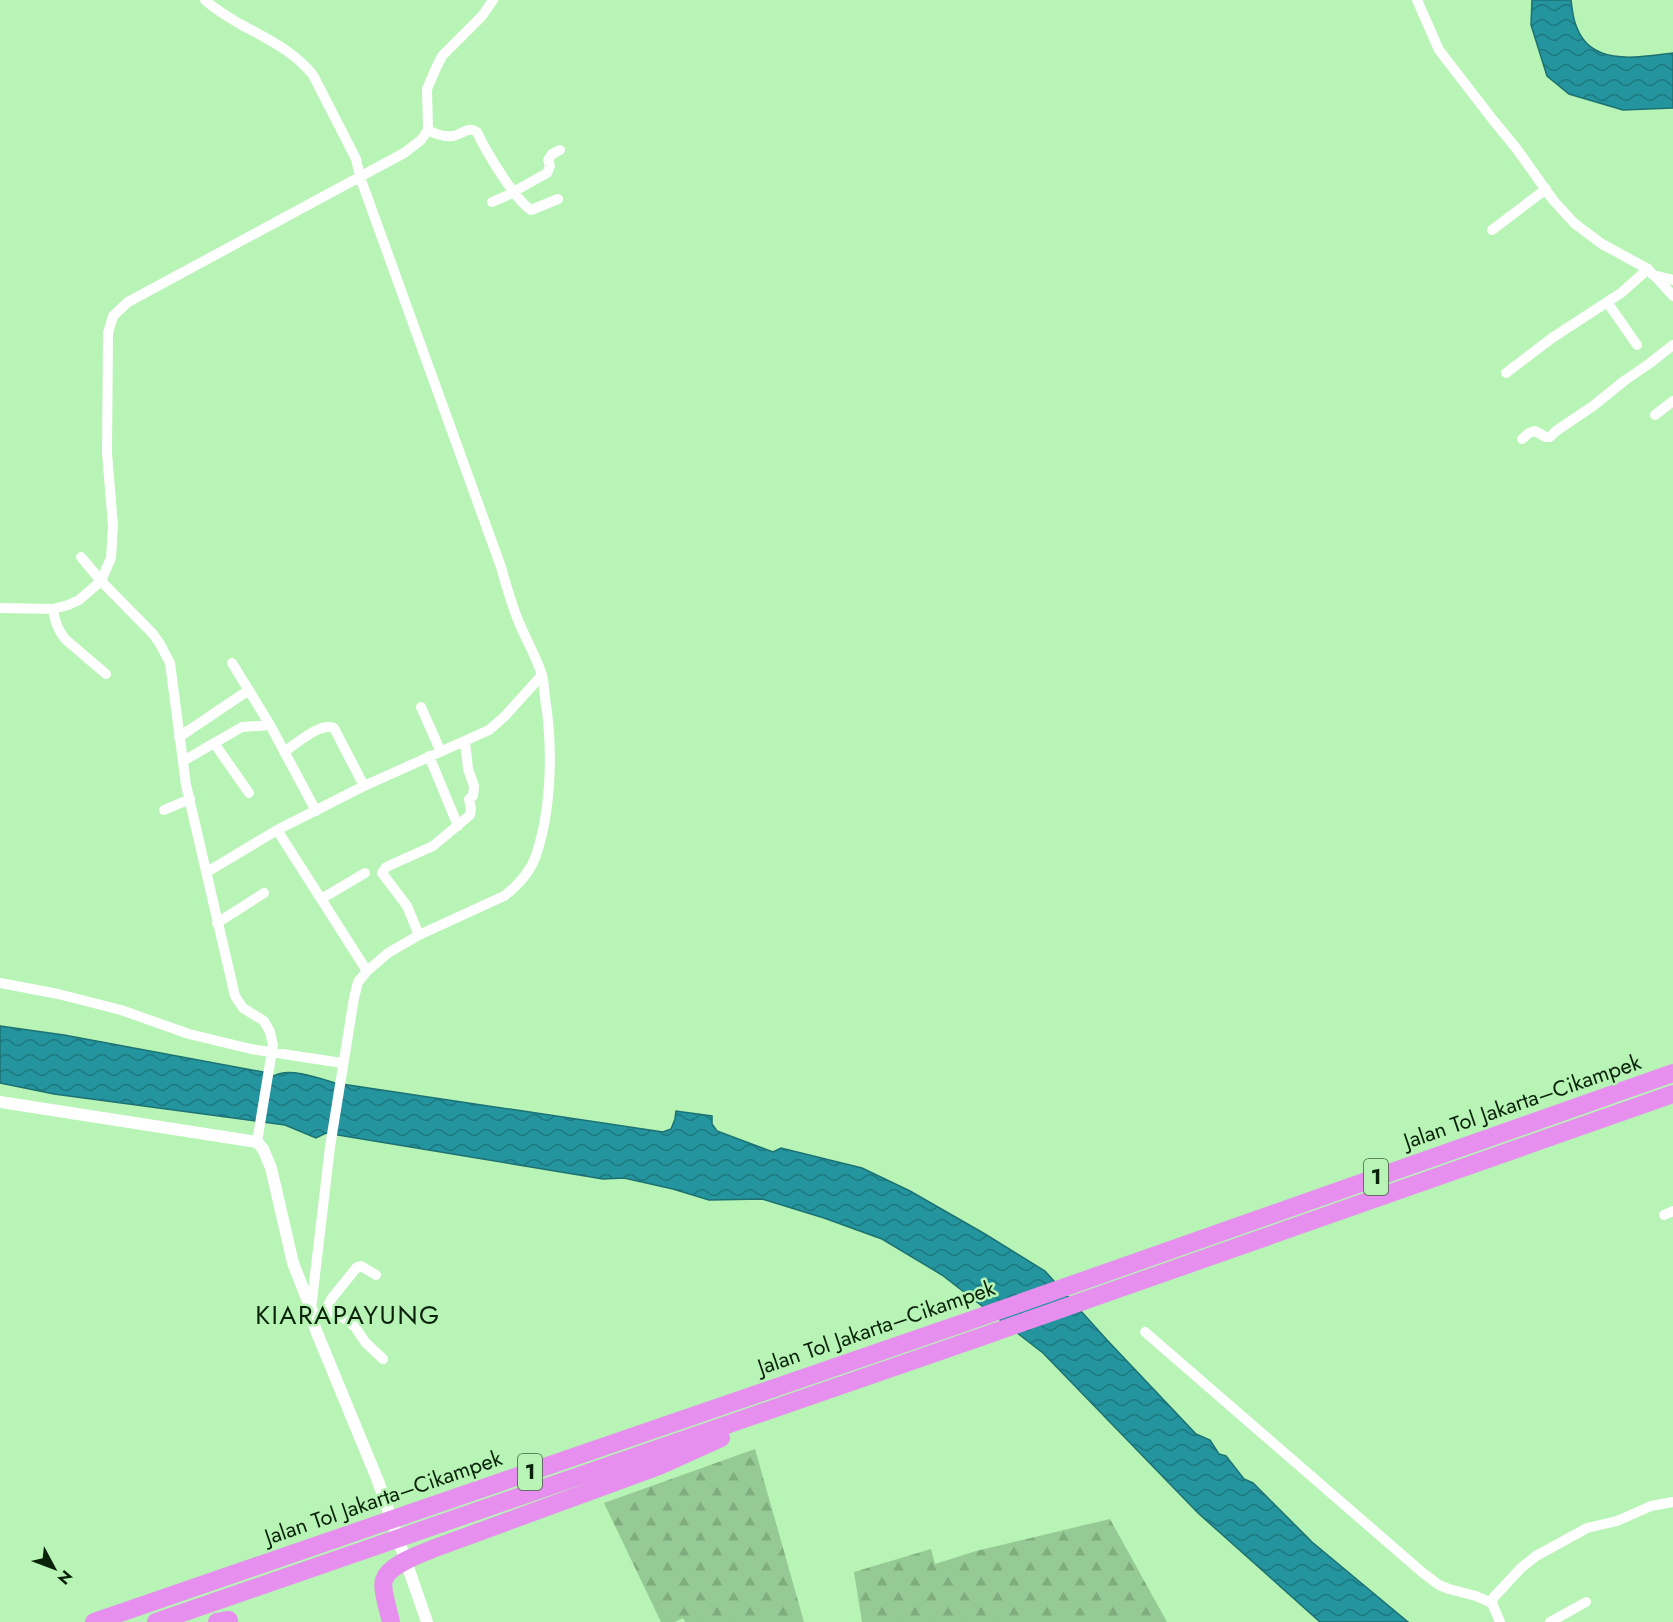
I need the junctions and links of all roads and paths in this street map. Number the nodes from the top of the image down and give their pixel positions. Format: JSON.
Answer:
{"nodes":[{"id":1,"x":205,"y":0,"type":"edge"},
{"id":2,"x":493,"y":0,"type":"edge"},
{"id":3,"x":1417,"y":0,"type":"edge"},
{"id":4,"x":428,"y":129,"type":"junction"},
{"id":5,"x":560,"y":150,"type":"dead end"},
{"id":6,"x":360,"y":177,"type":"junction"},
{"id":7,"x":1546,"y":189,"type":"junction"},
{"id":8,"x":514,"y":192,"type":"junction"},
{"id":9,"x":558,"y":200,"type":"dead end"},
{"id":10,"x":492,"y":202,"type":"dead end"},
{"id":11,"x":1492,"y":230,"type":"dead end"},
{"id":12,"x":1651,"y":272,"type":"junction"},
{"id":13,"x":1673,"y":280,"type":"edge"},
{"id":14,"x":1673,"y":296,"type":"edge"},
{"id":15,"x":1607,"y":302,"type":"junction"},
{"id":16,"x":1636,"y":345,"type":"dead end"},
{"id":17,"x":1673,"y":345,"type":"edge"},
{"id":18,"x":1506,"y":373,"type":"dead end"},
{"id":19,"x":1673,"y":401,"type":"edge"},
{"id":20,"x":1655,"y":415,"type":"dead end"},
{"id":21,"x":1522,"y":439,"type":"dead end"},
{"id":22,"x":81,"y":557,"type":"dead end"},
{"id":23,"x":101,"y":581,"type":"junction"},
{"id":24,"x":0,"y":608,"type":"edge"},
{"id":25,"x":53,"y":609,"type":"junction"},
{"id":26,"x":232,"y":663,"type":"dead end"},
{"id":27,"x":106,"y":674,"type":"dead end"},
{"id":28,"x":542,"y":675,"type":"junction"},
{"id":29,"x":249,"y":690,"type":"junction"},
{"id":30,"x":421,"y":707,"type":"dead end"},
{"id":31,"x":270,"y":725,"type":"junction"},
{"id":32,"x":179,"y":737,"type":"junction"},
{"id":33,"x":465,"y":741,"type":"junction"},
{"id":34,"x":214,"y":743,"type":"junction"},
{"id":35,"x":440,"y":750,"type":"junction"},
{"id":36,"x":284,"y":752,"type":"junction"},
{"id":37,"x":429,"y":756,"type":"junction"},
{"id":38,"x":183,"y":761,"type":"junction"},
{"id":39,"x":364,"y":786,"type":"junction"},
{"id":40,"x":249,"y":793,"type":"dead end"},
{"id":41,"x":190,"y":799,"type":"junction"},
{"id":42,"x":164,"y":810,"type":"dead end"},
{"id":43,"x":316,"y":811,"type":"junction"},
{"id":44,"x":458,"y":826,"type":"junction"},
{"id":45,"x":277,"y":830,"type":"junction"},
{"id":46,"x":207,"y":872,"type":"junction"},
{"id":47,"x":365,"y":873,"type":"dead end"},
{"id":48,"x":264,"y":893,"type":"dead end"},
{"id":49,"x":321,"y":899,"type":"junction"},
{"id":50,"x":217,"y":923,"type":"junction"},
{"id":51,"x":419,"y":935,"type":"junction"},
{"id":52,"x":367,"y":970,"type":"junction"},
{"id":53,"x":0,"y":983,"type":"edge"},
{"id":54,"x":273,"y":1052,"type":"junction"},
{"id":55,"x":342,"y":1063,"type":"junction"},
{"id":56,"x":1673,"y":1073,"type":"edge"},
{"id":57,"x":1673,"y":1094,"type":"edge"},
{"id":58,"x":0,"y":1102,"type":"edge"},
{"id":59,"x":256,"y":1142,"type":"junction"},
{"id":60,"x":376,"y":1275,"type":"dead end"},
{"id":61,"x":326,"y":1309,"type":"junction"},
{"id":62,"x":311,"y":1314,"type":"junction"},
{"id":63,"x":1145,"y":1332,"type":"dead end"},
{"id":64,"x":382,"y":1359,"type":"dead end"},
{"id":65,"x":841,"y":1386,"type":"junction"},
{"id":66,"x":1673,"y":1502,"type":"edge"},
{"id":67,"x":1586,"y":1602,"type":"dead end"},
{"id":68,"x":1492,"y":1603,"type":"junction"},
{"id":69,"x":94,"y":1622,"type":"edge"},
{"id":70,"x":156,"y":1622,"type":"edge"},
{"id":71,"x":391,"y":1622,"type":"edge"},
{"id":72,"x":427,"y":1622,"type":"edge"},
{"id":73,"x":1500,"y":1622,"type":"edge"},
{"id":74,"x":1550,"y":1622,"type":"edge"}],
"edges":[{"from":1,"to":6,"type":"street"},
{"from":2,"to":4,"type":"street"},
{"from":3,"to":7,"type":"street"},
{"from":4,"to":6,"type":"street"},
{"from":4,"to":8,"type":"street"},
{"from":5,"to":8,"type":"street"},
{"from":6,"to":23,"type":"street"},
{"from":6,"to":28,"type":"street"},
{"from":7,"to":11,"type":"street"},
{"from":7,"to":12,"type":"street"},
{"from":8,"to":9,"type":"street"},
{"from":8,"to":10,"type":"street"},
{"from":12,"to":13,"type":"street"},
{"from":12,"to":14,"type":"street"},
{"from":12,"to":15,"type":"street"},
{"from":15,"to":16,"type":"street"},
{"from":15,"to":18,"type":"street"},
{"from":17,"to":21,"type":"street"},
{"from":19,"to":20,"type":"street"},
{"from":22,"to":23,"type":"street"},
{"from":23,"to":25,"type":"street"},
{"from":23,"to":32,"type":"street"},
{"from":24,"to":25,"type":"street"},
{"from":25,"to":27,"type":"street"},
{"from":26,"to":29,"type":"street"},
{"from":28,"to":33,"type":"street"},
{"from":28,"to":51,"type":"street"},
{"from":29,"to":31,"type":"street"},
{"from":29,"to":32,"type":"street"},
{"from":30,"to":35,"type":"street"},
{"from":31,"to":34,"type":"street"},
{"from":31,"to":36,"type":"street"},
{"from":32,"to":38,"type":"street"},
{"from":33,"to":35,"type":"street"},
{"from":33,"to":44,"type":"street"},
{"from":34,"to":38,"type":"street"},
{"from":34,"to":40,"type":"street"},
{"from":35,"to":37,"type":"street"},
{"from":36,"to":39,"type":"street"},
{"from":36,"to":43,"type":"street"},
{"from":37,"to":39,"type":"street"},
{"from":37,"to":44,"type":"street"},
{"from":38,"to":41,"type":"street"},
{"from":39,"to":43,"type":"street"},
{"from":41,"to":42,"type":"street"},
{"from":41,"to":46,"type":"street"},
{"from":43,"to":45,"type":"street"},
{"from":44,"to":51,"type":"street"},
{"from":45,"to":46,"type":"street"},
{"from":45,"to":49,"type":"street"},
{"from":46,"to":50,"type":"street"},
{"from":47,"to":49,"type":"street"},
{"from":48,"to":50,"type":"street"},
{"from":49,"to":52,"type":"street"},
{"from":50,"to":54,"type":"street"},
{"from":51,"to":52,"type":"street"},
{"from":52,"to":55,"type":"street"},
{"from":53,"to":54,"type":"street"},
{"from":54,"to":55,"type":"street"},
{"from":54,"to":59,"type":"street"},
{"from":55,"to":62,"type":"street"},
{"from":56,"to":69,"type":"highway","name":"Jalan Tol Jakarta–Cikampek","number":"1"},
{"from":57,"to":65,"type":"highway","name":"Jalan Tol Jakarta–Cikampek","number":"1"},
{"from":58,"to":59,"type":"street"},
{"from":59,"to":62,"type":"street"},
{"from":60,"to":61,"type":"street"},
{"from":61,"to":62,"type":"street"},
{"from":61,"to":64,"type":"street"},
{"from":62,"to":72,"type":"street"},
{"from":63,"to":68,"type":"street"},
{"from":65,"to":70,"type":"highway","name":"Jalan Tol Jakarta–Cikampek","number":"1"},
{"from":65,"to":71,"type":"highway"},
{"from":66,"to":68,"type":"street"},
{"from":67,"to":74,"type":"street"},
{"from":68,"to":73,"type":"street"}]}
